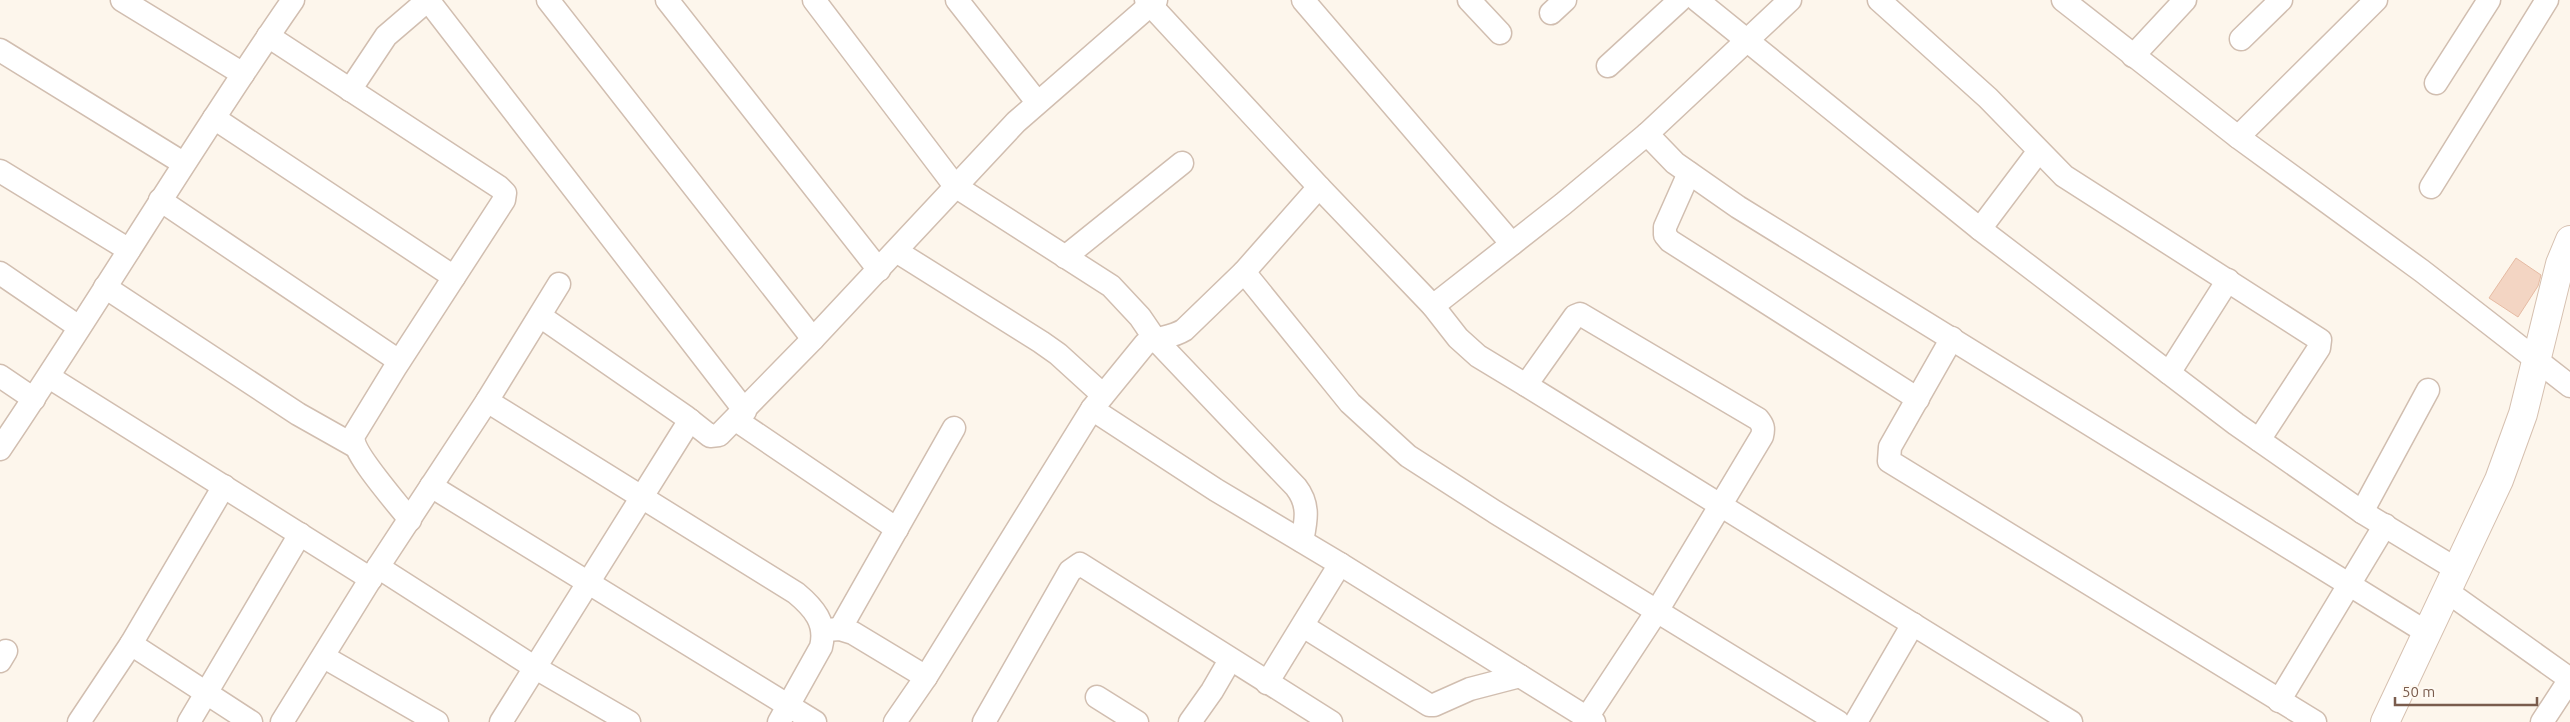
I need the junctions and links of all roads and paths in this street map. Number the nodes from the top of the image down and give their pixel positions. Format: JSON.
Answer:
{"nodes":[{"id":1,"x":122,"y":0,"type":"edge"},
{"id":2,"x":293,"y":0,"type":"edge"},
{"id":3,"x":428,"y":0,"type":"edge"},
{"id":4,"x":548,"y":0,"type":"edge"},
{"id":5,"x":667,"y":0,"type":"edge"},
{"id":6,"x":814,"y":0,"type":"edge"},
{"id":7,"x":957,"y":0,"type":"edge"},
{"id":8,"x":1303,"y":0,"type":"edge"},
{"id":9,"x":1469,"y":0,"type":"edge"},
{"id":10,"x":1680,"y":0,"type":"edge"},
{"id":11,"x":1697,"y":0,"type":"edge"},
{"id":12,"x":1790,"y":0,"type":"edge"},
{"id":13,"x":1879,"y":0,"type":"edge"},
{"id":14,"x":2063,"y":0,"type":"edge"},
{"id":15,"x":2185,"y":0,"type":"edge"},
{"id":16,"x":2281,"y":0,"type":"edge"},
{"id":17,"x":2376,"y":0,"type":"edge"},
{"id":18,"x":2490,"y":0,"type":"edge"},
{"id":19,"x":2547,"y":0,"type":"edge"},
{"id":20,"x":1151,"y":2,"type":"edge"},
{"id":21,"x":1500,"y":32,"type":"dead end"},
{"id":22,"x":268,"y":36,"type":"junction"},
{"id":23,"x":2241,"y":38,"type":"dead end"},
{"id":24,"x":1746,"y":42,"type":"junction"},
{"id":25,"x":0,"y":50,"type":"edge"},
{"id":26,"x":2133,"y":56,"type":"junction"},
{"id":27,"x":1608,"y":66,"type":"dead end"},
{"id":28,"x":243,"y":74,"type":"junction"},
{"id":29,"x":2436,"y":83,"type":"dead end"},
{"id":30,"x":350,"y":90,"type":"junction"},
{"id":31,"x":1037,"y":102,"type":"junction"},
{"id":32,"x":214,"y":118,"type":"junction"},
{"id":33,"x":1647,"y":134,"type":"junction"},
{"id":34,"x":2238,"y":137,"type":"junction"},
{"id":35,"x":2038,"y":152,"type":"junction"},
{"id":36,"x":1182,"y":163,"type":"dead end"},
{"id":37,"x":183,"y":164,"type":"junction"},
{"id":38,"x":0,"y":171,"type":"edge"},
{"id":39,"x":1689,"y":173,"type":"junction"},
{"id":40,"x":955,"y":186,"type":"junction"},
{"id":41,"x":1319,"y":187,"type":"junction"},
{"id":42,"x":2431,"y":187,"type":"dead end"},
{"id":43,"x":160,"y":200,"type":"junction"},
{"id":44,"x":1980,"y":229,"type":"junction"},
{"id":45,"x":2570,"y":240,"type":"edge"},
{"id":46,"x":1512,"y":244,"type":"junction"},
{"id":47,"x":129,"y":250,"type":"junction"},
{"id":48,"x":896,"y":252,"type":"junction"},
{"id":49,"x":1065,"y":257,"type":"junction"},
{"id":50,"x":879,"y":270,"type":"junction"},
{"id":51,"x":0,"y":272,"type":"edge"},
{"id":52,"x":1244,"y":272,"type":"junction"},
{"id":53,"x":454,"y":277,"type":"junction"},
{"id":54,"x":2228,"y":280,"type":"junction"},
{"id":55,"x":559,"y":284,"type":"dead end"},
{"id":56,"x":105,"y":287,"type":"junction"},
{"id":57,"x":1433,"y":306,"type":"junction"},
{"id":58,"x":540,"y":316,"type":"junction"},
{"id":59,"x":79,"y":327,"type":"junction"},
{"id":60,"x":1952,"y":338,"type":"junction"},
{"id":61,"x":1155,"y":339,"type":"junction"},
{"id":62,"x":814,"y":340,"type":"junction"},
{"id":63,"x":2537,"y":360,"type":"junction"},
{"id":64,"x":399,"y":361,"type":"junction"},
{"id":65,"x":2169,"y":374,"type":"junction"},
{"id":66,"x":0,"y":376,"type":"edge"},
{"id":67,"x":49,"y":377,"type":"junction"},
{"id":68,"x":1526,"y":385,"type":"junction"},
{"id":69,"x":2570,"y":386,"type":"edge"},
{"id":70,"x":2428,"y":390,"type":"dead end"},
{"id":71,"x":34,"y":399,"type":"junction"},
{"id":72,"x":1918,"y":399,"type":"junction"},
{"id":73,"x":487,"y":401,"type":"junction"},
{"id":74,"x":1097,"y":402,"type":"junction"},
{"id":75,"x":740,"y":415,"type":"junction"},
{"id":76,"x":690,"y":420,"type":"junction"},
{"id":77,"x":954,"y":428,"type":"dead end"},
{"id":78,"x":2260,"y":440,"type":"junction"},
{"id":79,"x":353,"y":445,"type":"junction"},
{"id":80,"x":0,"y":449,"type":"edge"},
{"id":81,"x":224,"y":486,"type":"junction"},
{"id":82,"x":431,"y":486,"type":"junction"},
{"id":83,"x":642,"y":496,"type":"junction"},
{"id":84,"x":1720,"y":506,"type":"junction"},
{"id":85,"x":2362,"y":512,"type":"junction"},
{"id":86,"x":410,"y":520,"type":"junction"},
{"id":87,"x":2385,"y":525,"type":"junction"},
{"id":88,"x":897,"y":529,"type":"junction"},
{"id":89,"x":300,"y":534,"type":"junction"},
{"id":90,"x":1302,"y":541,"type":"junction"},
{"id":91,"x":1340,"y":564,"type":"junction"},
{"id":92,"x":374,"y":573,"type":"junction"},
{"id":93,"x":2451,"y":580,"type":"junction"},
{"id":94,"x":587,"y":584,"type":"junction"},
{"id":95,"x":2348,"y":585,"type":"junction"},
{"id":96,"x":1657,"y":611,"type":"junction"},
{"id":97,"x":1913,"y":624,"type":"junction"},
{"id":98,"x":1302,"y":626,"type":"junction"},
{"id":99,"x":831,"y":630,"type":"junction"},
{"id":100,"x":2426,"y":632,"type":"junction"},
{"id":101,"x":131,"y":644,"type":"junction"},
{"id":102,"x":324,"y":657,"type":"junction"},
{"id":103,"x":1230,"y":660,"type":"junction"},
{"id":104,"x":534,"y":667,"type":"junction"},
{"id":105,"x":2568,"y":672,"type":"edge"},
{"id":106,"x":1520,"y":676,"type":"junction"},
{"id":107,"x":926,"y":677,"type":"junction"},
{"id":108,"x":1267,"y":683,"type":"junction"},
{"id":109,"x":205,"y":692,"type":"junction"},
{"id":110,"x":1097,"y":697,"type":"dead end"},
{"id":111,"x":2279,"y":701,"type":"junction"},
{"id":112,"x":784,"y":714,"type":"edge"},
{"id":113,"x":2059,"y":719,"type":"edge"},
{"id":114,"x":1588,"y":721,"type":"edge"},
{"id":115,"x":79,"y":722,"type":"edge"},
{"id":116,"x":189,"y":722,"type":"edge"},
{"id":117,"x":251,"y":722,"type":"edge"},
{"id":118,"x":282,"y":722,"type":"edge"},
{"id":119,"x":437,"y":722,"type":"edge"},
{"id":120,"x":501,"y":722,"type":"edge"},
{"id":121,"x":629,"y":722,"type":"edge"},
{"id":122,"x":815,"y":722,"type":"edge"},
{"id":123,"x":895,"y":722,"type":"edge"},
{"id":124,"x":984,"y":722,"type":"edge"},
{"id":125,"x":1137,"y":722,"type":"edge"},
{"id":126,"x":1190,"y":722,"type":"edge"},
{"id":127,"x":1331,"y":722,"type":"edge"},
{"id":128,"x":1838,"y":722,"type":"edge"},
{"id":129,"x":1856,"y":722,"type":"edge"},
{"id":130,"x":2315,"y":722,"type":"edge"},
{"id":131,"x":2385,"y":722,"type":"edge"},
{"id":132,"x":2542,"y":722,"type":"edge"}],
"edges":[{"from":1,"to":28,"type":"street"},
{"from":2,"to":22,"type":"street"},
{"from":3,"to":30,"type":"street"},
{"from":3,"to":75,"type":"street"},
{"from":4,"to":62,"type":"street"},
{"from":5,"to":50,"type":"street"},
{"from":6,"to":40,"type":"street"},
{"from":7,"to":31,"type":"street"},
{"from":8,"to":46,"type":"street"},
{"from":9,"to":21,"type":"street"},
{"from":10,"to":27,"type":"street"},
{"from":11,"to":24,"type":"street"},
{"from":12,"to":24,"type":"street"},
{"from":13,"to":35,"type":"street"},
{"from":14,"to":26,"type":"street"},
{"from":15,"to":26,"type":"street"},
{"from":16,"to":23,"type":"street"},
{"from":17,"to":34,"type":"street"},
{"from":18,"to":29,"type":"street"},
{"from":19,"to":42,"type":"street"},
{"from":20,"to":31,"type":"street"},
{"from":20,"to":41,"type":"street"},
{"from":22,"to":28,"type":"street"},
{"from":22,"to":30,"type":"street"},
{"from":24,"to":33,"type":"street"},
{"from":24,"to":44,"type":"street"},
{"from":25,"to":37,"type":"street"},
{"from":26,"to":34,"type":"street"},
{"from":28,"to":32,"type":"street"},
{"from":30,"to":53,"type":"street"},
{"from":31,"to":40,"type":"street"},
{"from":32,"to":37,"type":"street"},
{"from":32,"to":53,"type":"street"},
{"from":33,"to":39,"type":"street"},
{"from":33,"to":46,"type":"street"},
{"from":34,"to":63,"type":"street"},
{"from":35,"to":44,"type":"street"},
{"from":35,"to":54,"type":"street"},
{"from":36,"to":49,"type":"street"},
{"from":37,"to":43,"type":"street"},
{"from":38,"to":47,"type":"street"},
{"from":39,"to":60,"type":"street"},
{"from":39,"to":72,"type":"street"},
{"from":40,"to":48,"type":"street"},
{"from":40,"to":49,"type":"street"},
{"from":41,"to":52,"type":"street"},
{"from":41,"to":57,"type":"street"},
{"from":43,"to":47,"type":"street"},
{"from":43,"to":64,"type":"street"},
{"from":44,"to":65,"type":"street"},
{"from":45,"to":63,"type":"street"},
{"from":46,"to":57,"type":"street"},
{"from":47,"to":56,"type":"street"},
{"from":48,"to":50,"type":"street"},
{"from":48,"to":74,"type":"street"},
{"from":49,"to":61,"type":"street"},
{"from":50,"to":62,"type":"street"},
{"from":51,"to":59,"type":"street"},
{"from":52,"to":61,"type":"street"},
{"from":52,"to":96,"type":"street"},
{"from":53,"to":64,"type":"street"},
{"from":54,"to":65,"type":"street"},
{"from":54,"to":78,"type":"street"},
{"from":55,"to":58,"type":"street"},
{"from":56,"to":59,"type":"street"},
{"from":56,"to":79,"type":"street"},
{"from":57,"to":68,"type":"street"},
{"from":58,"to":73,"type":"street"},
{"from":58,"to":76,"type":"street"},
{"from":59,"to":67,"type":"street"},
{"from":60,"to":72,"type":"street"},
{"from":60,"to":95,"type":"street"},
{"from":61,"to":74,"type":"street"},
{"from":61,"to":90,"type":"street"},
{"from":62,"to":75,"type":"street"},
{"from":63,"to":69,"type":"street"},
{"from":63,"to":93,"type":"street"},
{"from":64,"to":79,"type":"street"},
{"from":65,"to":78,"type":"street"},
{"from":66,"to":71,"type":"street"},
{"from":67,"to":71,"type":"street"},
{"from":67,"to":81,"type":"street"},
{"from":68,"to":84,"type":"street"},
{"from":68,"to":84,"type":"street"},
{"from":70,"to":85,"type":"street"},
{"from":71,"to":80,"type":"street"},
{"from":72,"to":111,"type":"street"},
{"from":73,"to":82,"type":"street"},
{"from":73,"to":83,"type":"street"},
{"from":74,"to":90,"type":"street"},
{"from":74,"to":107,"type":"street"},
{"from":75,"to":76,"type":"street"},
{"from":75,"to":88,"type":"street"},
{"from":76,"to":83,"type":"street"},
{"from":77,"to":88,"type":"street"},
{"from":78,"to":85,"type":"street"},
{"from":79,"to":86,"type":"street"},
{"from":81,"to":89,"type":"street"},
{"from":81,"to":101,"type":"street"},
{"from":82,"to":86,"type":"street"},
{"from":82,"to":94,"type":"street"},
{"from":83,"to":94,"type":"street"},
{"from":83,"to":99,"type":"street"},
{"from":84,"to":96,"type":"street"},
{"from":84,"to":97,"type":"street"},
{"from":85,"to":87,"type":"street"},
{"from":86,"to":92,"type":"street"},
{"from":87,"to":93,"type":"street"},
{"from":87,"to":95,"type":"street"},
{"from":88,"to":99,"type":"street"},
{"from":89,"to":92,"type":"street"},
{"from":89,"to":109,"type":"street"},
{"from":90,"to":91,"type":"street"},
{"from":91,"to":98,"type":"street"},
{"from":91,"to":106,"type":"street"},
{"from":92,"to":102,"type":"street"},
{"from":92,"to":104,"type":"street"},
{"from":93,"to":100,"type":"street"},
{"from":93,"to":105,"type":"street"},
{"from":94,"to":104,"type":"street"},
{"from":94,"to":112,"type":"street"},
{"from":95,"to":100,"type":"street"},
{"from":95,"to":111,"type":"street"},
{"from":96,"to":114,"type":"street"},
{"from":96,"to":128,"type":"street"},
{"from":97,"to":113,"type":"street"},
{"from":97,"to":129,"type":"street"},
{"from":98,"to":106,"type":"street"},
{"from":98,"to":108,"type":"street"},
{"from":99,"to":107,"type":"street"},
{"from":99,"to":112,"type":"street"},
{"from":100,"to":131,"type":"street"},
{"from":101,"to":109,"type":"street"},
{"from":101,"to":115,"type":"street"},
{"from":102,"to":118,"type":"street"},
{"from":102,"to":119,"type":"street"},
{"from":103,"to":108,"type":"street"},
{"from":103,"to":124,"type":"street"},
{"from":103,"to":126,"type":"street"},
{"from":104,"to":120,"type":"street"},
{"from":104,"to":121,"type":"street"},
{"from":105,"to":132,"type":"street"},
{"from":106,"to":114,"type":"street"},
{"from":107,"to":123,"type":"street"},
{"from":108,"to":127,"type":"street"},
{"from":109,"to":116,"type":"street"},
{"from":109,"to":117,"type":"street"},
{"from":110,"to":125,"type":"street"},
{"from":111,"to":130,"type":"street"},
{"from":112,"to":122,"type":"street"}]}
